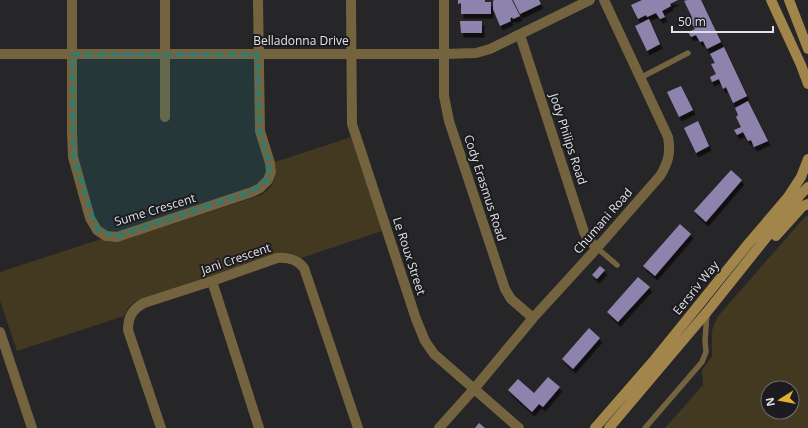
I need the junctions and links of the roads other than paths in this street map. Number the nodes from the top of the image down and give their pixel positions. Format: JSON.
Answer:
{"nodes":[{"id":1,"x":72,"y":0,"type":"edge"},
{"id":2,"x":165,"y":0,"type":"edge"},
{"id":3,"x":258,"y":0,"type":"edge"},
{"id":4,"x":351,"y":0,"type":"edge"},
{"id":5,"x":444,"y":0,"type":"edge"},
{"id":6,"x":590,"y":0,"type":"edge"},
{"id":7,"x":604,"y":0,"type":"edge"},
{"id":8,"x":771,"y":0,"type":"edge"},
{"id":9,"x":789,"y":0,"type":"edge"},
{"id":10,"x":794,"y":12,"type":"junction"},
{"id":11,"x":520,"y":35,"type":"junction"},
{"id":12,"x":808,"y":37,"type":"edge"},
{"id":13,"x":808,"y":49,"type":"edge"},
{"id":14,"x":0,"y":54,"type":"edge"},
{"id":15,"x":72,"y":54,"type":"junction"},
{"id":16,"x":165,"y":54,"type":"junction"},
{"id":17,"x":258,"y":54,"type":"junction"},
{"id":18,"x":351,"y":54,"type":"junction"},
{"id":19,"x":445,"y":54,"type":"junction"},
{"id":20,"x":688,"y":54,"type":"dead end"},
{"id":21,"x":640,"y":78,"type":"junction"},
{"id":22,"x":808,"y":84,"type":"edge"},
{"id":23,"x":165,"y":117,"type":"dead end"},
{"id":24,"x":808,"y":159,"type":"edge"},
{"id":25,"x":808,"y":187,"type":"edge"},
{"id":26,"x":808,"y":204,"type":"edge"},
{"id":27,"x":597,"y":248,"type":"junction"},
{"id":28,"x":754,"y":252,"type":"junction"},
{"id":29,"x":617,"y":265,"type":"dead end"},
{"id":30,"x":212,"y":281,"type":"junction"},
{"id":31,"x":707,"y":312,"type":"junction"},
{"id":32,"x":533,"y":318,"type":"junction"},
{"id":33,"x":0,"y":332,"type":"edge"},
{"id":34,"x":474,"y":389,"type":"junction"},
{"id":35,"x":32,"y":428,"type":"edge"},
{"id":36,"x":160,"y":428,"type":"edge"},
{"id":37,"x":259,"y":428,"type":"edge"},
{"id":38,"x":358,"y":428,"type":"edge"},
{"id":39,"x":439,"y":428,"type":"edge"},
{"id":40,"x":519,"y":428,"type":"edge"},
{"id":41,"x":595,"y":428,"type":"edge"},
{"id":42,"x":609,"y":428,"type":"edge"},
{"id":43,"x":645,"y":428,"type":"edge"}],
"edges":[{"from":1,"to":15,"type":"street","name":"Sume Crescent"},
{"from":2,"to":16,"type":"street"},
{"from":3,"to":17,"type":"street","name":"Sume Crescent"},
{"from":4,"to":18,"type":"street","name":"Le Roux Street"},
{"from":5,"to":19,"type":"street","name":"Cody Erasmus Road"},
{"from":6,"to":11,"type":"street","name":"Belladonna Drive"},
{"from":7,"to":21,"type":"street","name":"Chumani Road"},
{"from":8,"to":22,"type":"main road"},
{"from":9,"to":10,"type":"main road"},
{"from":10,"to":12,"type":"main road"},
{"from":10,"to":13,"type":"main road"},
{"from":11,"to":19,"type":"street","name":"Belladonna Drive"},
{"from":11,"to":27,"type":"street","name":"Jody Philips Road"},
{"from":14,"to":15,"type":"street","name":"Belladonna Drive"},
{"from":15,"to":16,"type":"street","name":"Belladonna Drive"},
{"from":15,"to":17,"type":"street","name":"Sume Crescent"},
{"from":16,"to":17,"type":"street","name":"Belladonna Drive"},
{"from":16,"to":23,"type":"street"},
{"from":17,"to":18,"type":"street","name":"Belladonna Drive"},
{"from":18,"to":19,"type":"street","name":"Belladonna Drive"},
{"from":18,"to":34,"type":"street","name":"Le Roux Street"},
{"from":19,"to":32,"type":"street","name":"Cody Erasmus Road"},
{"from":20,"to":21,"type":"lane"},
{"from":21,"to":27,"type":"street","name":"Chumani Road"},
{"from":24,"to":41,"type":"main road","name":"Eersriv Way"},
{"from":25,"to":28,"type":"main road","name":"Eersriv Way"},
{"from":26,"to":28,"type":"main road"},
{"from":27,"to":29,"type":"lane"},
{"from":27,"to":32,"type":"street","name":"Chumani Road"},
{"from":28,"to":31,"type":"main road","name":"Eersriv Way"},
{"from":30,"to":36,"type":"street","name":"Jani Crescent"},
{"from":30,"to":37,"type":"street"},
{"from":30,"to":38,"type":"street","name":"Jani Crescent"},
{"from":31,"to":42,"type":"main road","name":"Eersriv Way"},
{"from":31,"to":43,"type":"lane"},
{"from":32,"to":34,"type":"street","name":"Chumani Road"},
{"from":33,"to":35,"type":"street"},
{"from":34,"to":39,"type":"street","name":"Chumani Road"},
{"from":34,"to":40,"type":"street","name":"Le Roux Street"}]}
